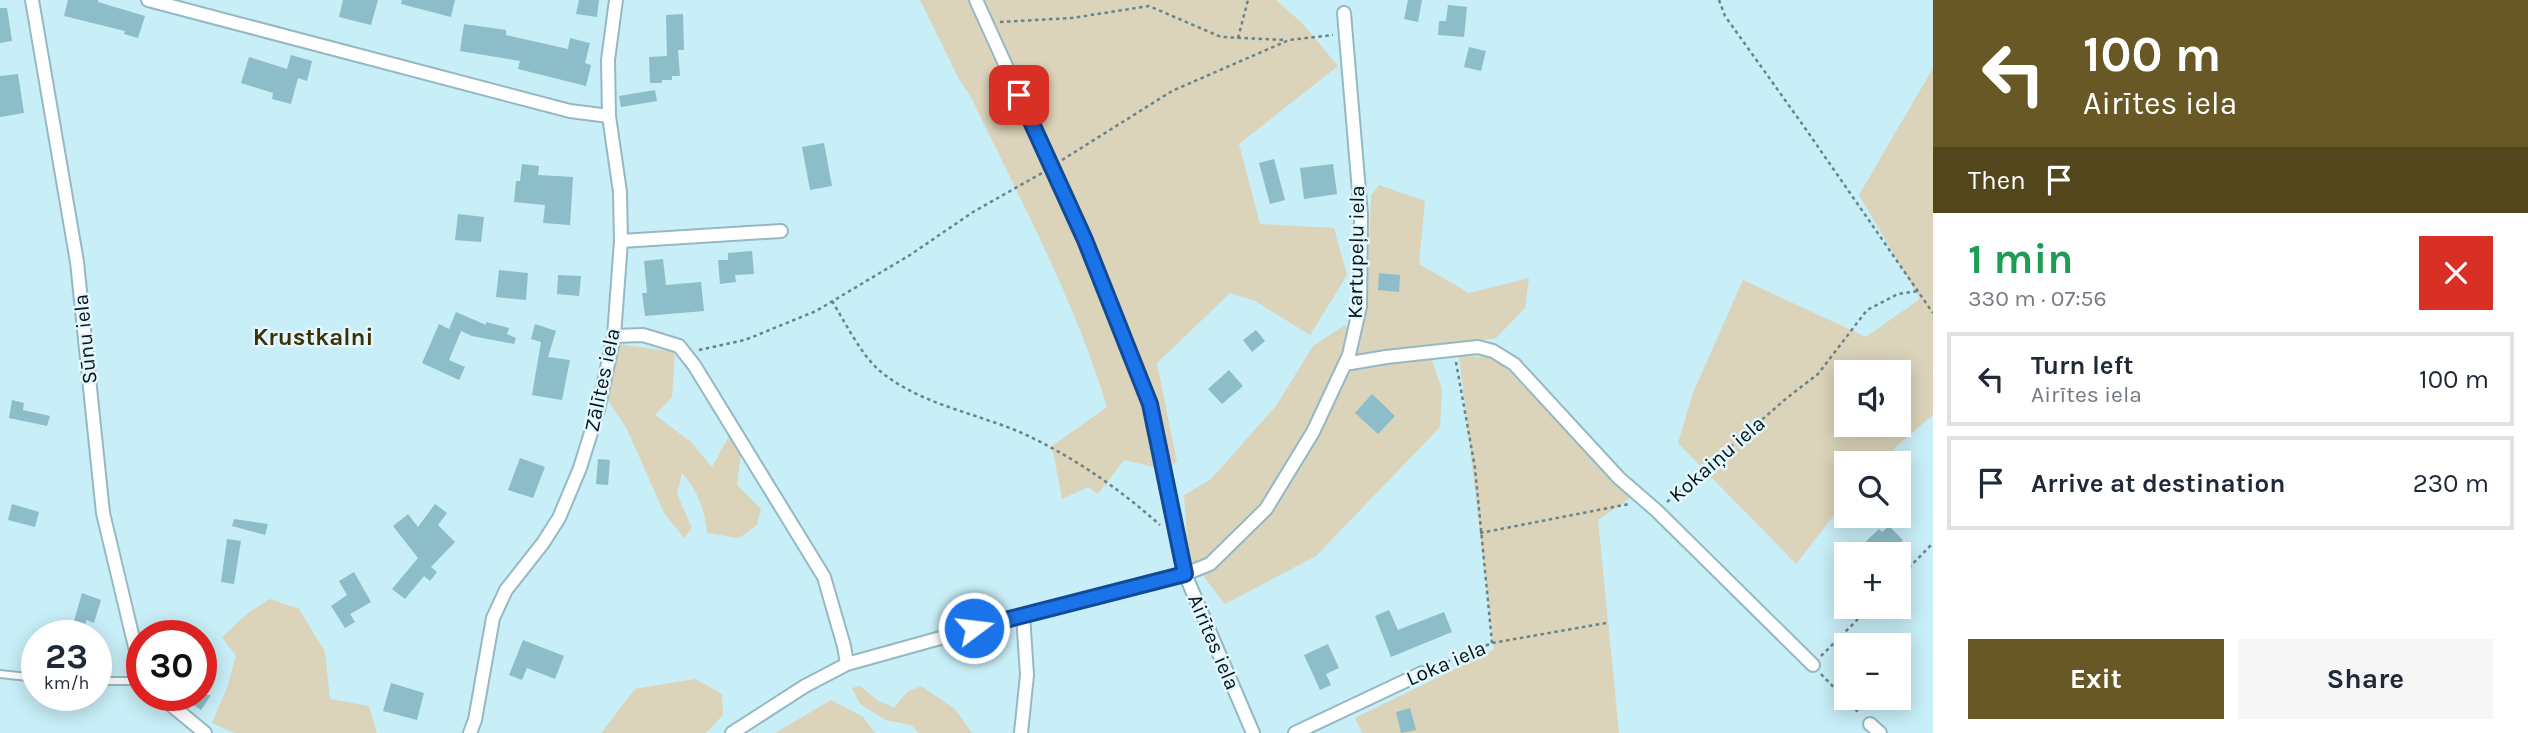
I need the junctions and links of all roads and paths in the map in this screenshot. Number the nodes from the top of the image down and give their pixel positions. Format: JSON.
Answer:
{"nodes":[{"id":1,"x":32,"y":0,"type":"edge"},
{"id":2,"x":148,"y":0,"type":"edge"},
{"id":3,"x":616,"y":0,"type":"edge"},
{"id":4,"x":976,"y":0,"type":"edge"},
{"id":5,"x":1248,"y":0,"type":"edge"},
{"id":6,"x":1719,"y":0,"type":"edge"},
{"id":7,"x":1345,"y":13,"type":"dead end"},
{"id":8,"x":986,"y":22,"type":"junction"},
{"id":9,"x":1346,"y":34,"type":"junction"},
{"id":10,"x":1238,"y":38,"type":"junction"},
{"id":11,"x":1289,"y":40,"type":"junction"},
{"id":12,"x":609,"y":116,"type":"junction"},
{"id":13,"x":1052,"y":167,"type":"junction"},
{"id":14,"x":781,"y":231,"type":"dead end"},
{"id":15,"x":621,"y":242,"type":"junction"},
{"id":16,"x":1918,"y":291,"type":"junction"},
{"id":17,"x":832,"y":300,"type":"junction"},
{"id":18,"x":1933,"y":313,"type":"edge"},
{"id":19,"x":614,"y":336,"type":"junction"},
{"id":20,"x":1454,"y":350,"type":"junction"},
{"id":21,"x":687,"y":356,"type":"junction"},
{"id":22,"x":1345,"y":364,"type":"junction"},
{"id":23,"x":1646,"y":501,"type":"junction"},
{"id":24,"x":1657,"y":511,"type":"junction"},
{"id":25,"x":1479,"y":533,"type":"junction"},
{"id":26,"x":1178,"y":542,"type":"junction"},
{"id":27,"x":1933,"y":543,"type":"edge"},
{"id":28,"x":1911,"y":566,"type":"edge"},
{"id":29,"x":1185,"y":574,"type":"junction"},
{"id":30,"x":1023,"y":615,"type":"junction"},
{"id":31,"x":1858,"y":619,"type":"edge"},
{"id":32,"x":128,"y":620,"type":"edge"},
{"id":33,"x":1606,"y":623,"type":"dead end"},
{"id":34,"x":1492,"y":643,"type":"junction"},
{"id":35,"x":847,"y":664,"type":"junction"},
{"id":36,"x":1813,"y":665,"type":"junction"},
{"id":37,"x":1422,"y":673,"type":"joint"},
{"id":38,"x":0,"y":674,"type":"edge"},
{"id":39,"x":21,"y":676,"type":"edge"},
{"id":40,"x":178,"y":711,"type":"edge"},
{"id":41,"x":1875,"y":729,"type":"edge"},
{"id":42,"x":205,"y":733,"type":"edge"},
{"id":43,"x":470,"y":733,"type":"edge"},
{"id":44,"x":732,"y":733,"type":"edge"},
{"id":45,"x":1021,"y":733,"type":"edge"},
{"id":46,"x":1253,"y":733,"type":"edge"},
{"id":47,"x":1295,"y":733,"type":"edge"}],
"edges":[{"from":1,"to":32,"type":"street","name":"Sūnu iela"},
{"from":2,"to":12,"type":"street"},
{"from":3,"to":12,"type":"street","name":"Zālītes iela"},
{"from":4,"to":8,"type":"street","name":"Airītes iela"},
{"from":5,"to":10,"type":"path"},
{"from":6,"to":16,"type":"path"},
{"from":7,"to":9,"type":"street","name":"Kartupeļu iela"},
{"from":8,"to":10,"type":"path"},
{"from":8,"to":13,"type":"street","name":"Airītes iela"},
{"from":9,"to":11,"type":"path"},
{"from":9,"to":22,"type":"street","name":"Kartupeļu iela"},
{"from":10,"to":11,"type":"path"},
{"from":11,"to":13,"type":"path"},
{"from":12,"to":15,"type":"street","name":"Zālītes iela"},
{"from":13,"to":17,"type":"path"},
{"from":13,"to":26,"type":"street","name":"Airītes iela"},
{"from":14,"to":15,"type":"street"},
{"from":15,"to":19,"type":"street","name":"Zālītes iela"},
{"from":16,"to":18,"type":"path"},
{"from":16,"to":24,"type":"path","name":"Kokaiņu iela"},
{"from":17,"to":21,"type":"path"},
{"from":17,"to":26,"type":"path"},
{"from":19,"to":21,"type":"street"},
{"from":19,"to":43,"type":"street","name":"Zālītes iela"},
{"from":20,"to":22,"type":"street","name":"Kokaiņu iela"},
{"from":20,"to":23,"type":"street","name":"Kokaiņu iela"},
{"from":20,"to":25,"type":"path"},
{"from":21,"to":35,"type":"street"},
{"from":22,"to":29,"type":"street","name":"Kartupeļu iela"},
{"from":23,"to":24,"type":"street","name":"Kokaiņu iela"},
{"from":23,"to":25,"type":"path"},
{"from":24,"to":36,"type":"street"},
{"from":25,"to":34,"type":"path"},
{"from":26,"to":29,"type":"street","name":"Airītes iela"},
{"from":27,"to":28,"type":"path"},
{"from":29,"to":30,"type":"street","name":"Kartupeļu iela"},
{"from":29,"to":46,"type":"street","name":"Airītes iela"},
{"from":30,"to":35,"type":"street","name":"Kartupeļu iela"},
{"from":30,"to":45,"type":"street"},
{"from":31,"to":36,"type":"path"},
{"from":33,"to":34,"type":"path","name":"Loka iela"},
{"from":34,"to":37,"type":"path","name":"Loka iela"},
{"from":35,"to":44,"type":"street","name":"Kartupeļu iela"},
{"from":36,"to":41,"type":"path"},
{"from":37,"to":47,"type":"street","name":"Loka iela"},
{"from":38,"to":39,"type":"lane"},
{"from":40,"to":42,"type":"street"}]}
